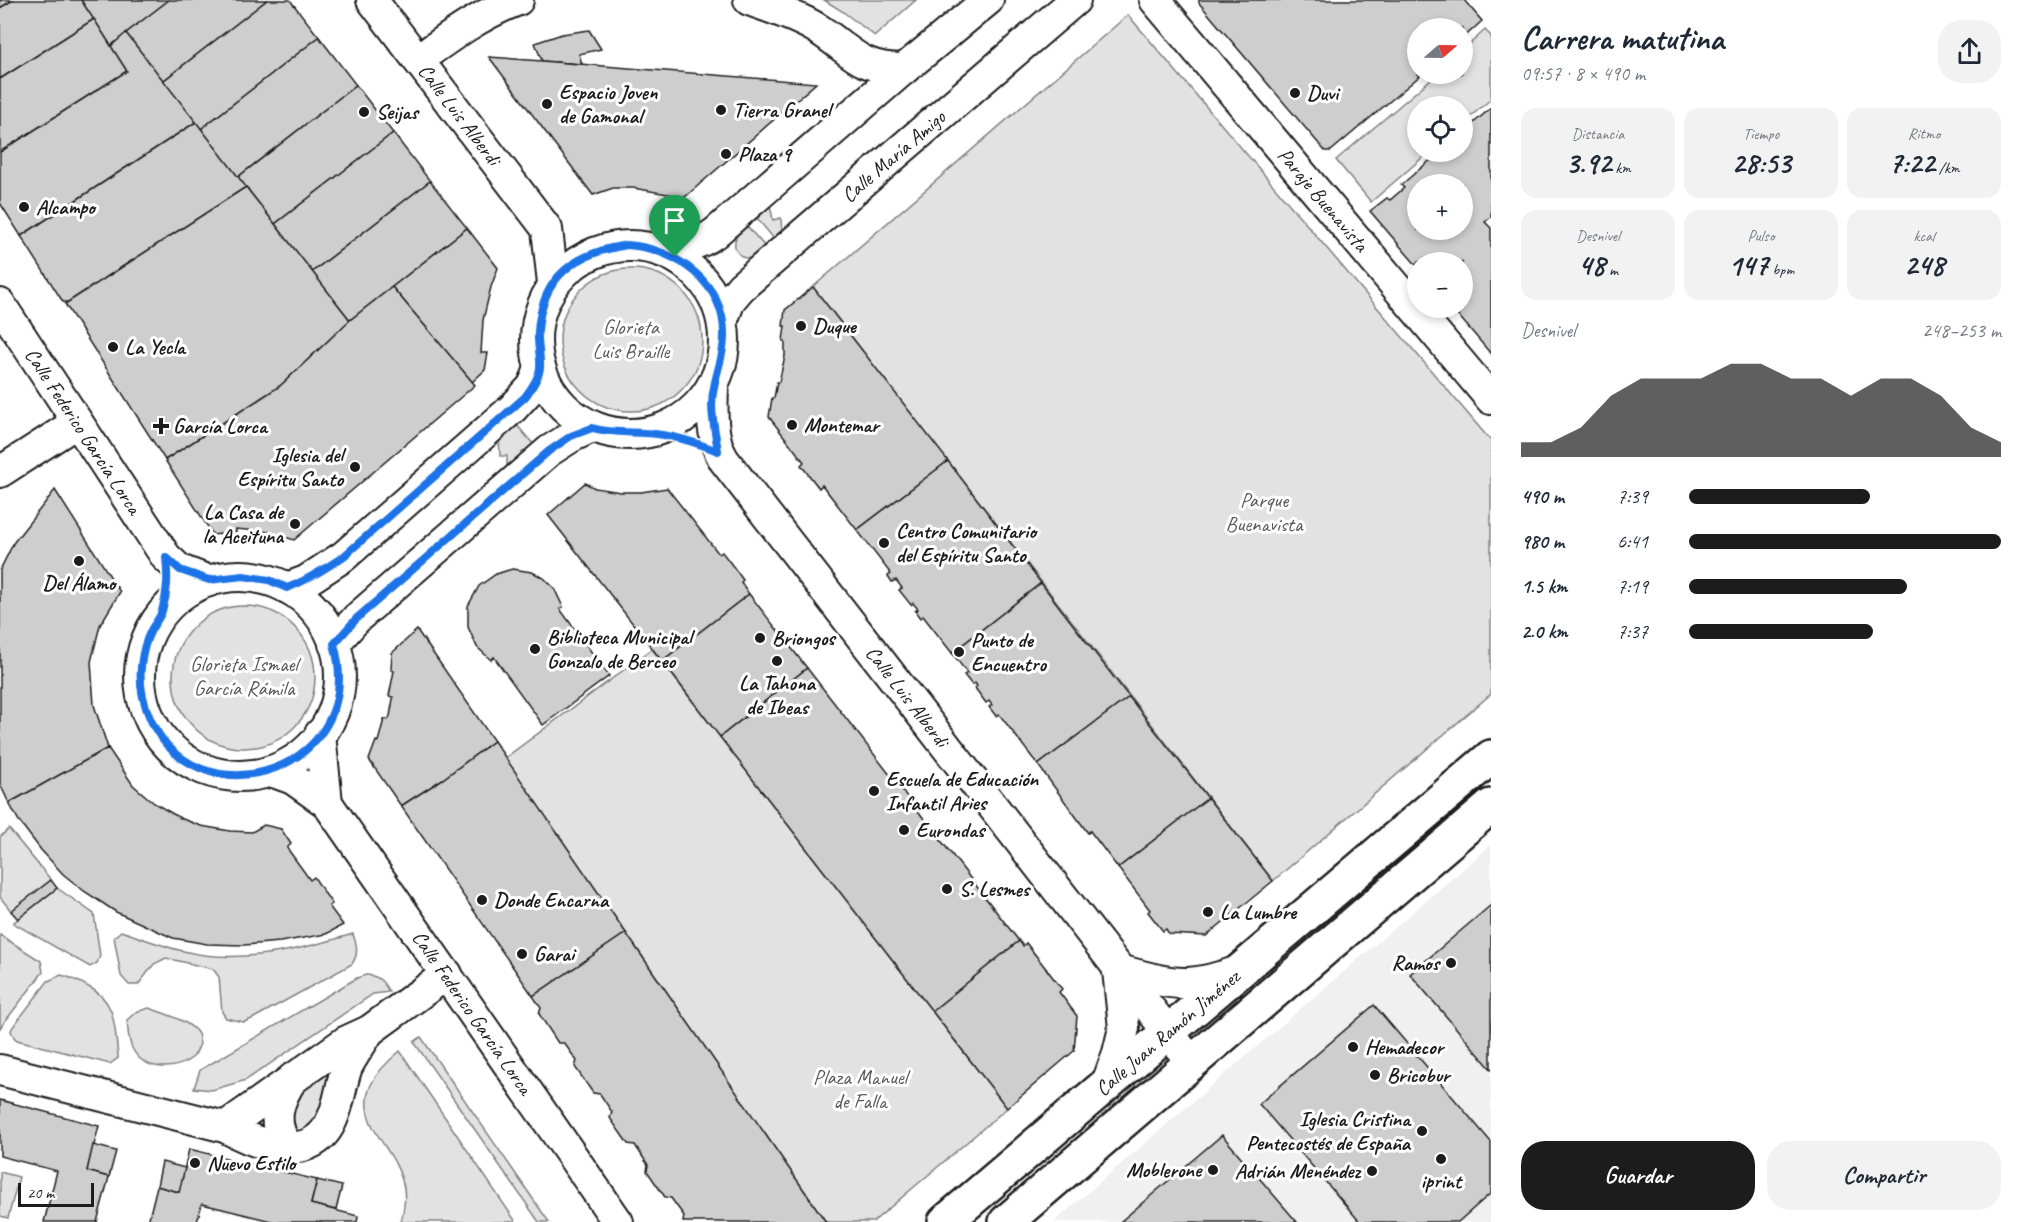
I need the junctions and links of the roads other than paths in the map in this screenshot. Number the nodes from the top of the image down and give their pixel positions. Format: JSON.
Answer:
{"nodes":[{"id":1,"x":372,"y":0,"type":"edge"},
{"id":2,"x":518,"y":0,"type":"edge"},
{"id":3,"x":749,"y":0,"type":"edge"},
{"id":4,"x":988,"y":0,"type":"edge"},
{"id":5,"x":1075,"y":0,"type":"edge"},
{"id":6,"x":1155,"y":0,"type":"edge"},
{"id":7,"x":854,"y":57,"type":"junction"},
{"id":8,"x":419,"y":59,"type":"junction"},
{"id":9,"x":904,"y":69,"type":"junction"},
{"id":10,"x":858,"y":110,"type":"junction"},
{"id":11,"x":547,"y":229,"type":"junction"},
{"id":12,"x":603,"y":249,"type":"junction"},
{"id":13,"x":658,"y":250,"type":"junction"},
{"id":14,"x":553,"y":283,"type":"junction"},
{"id":15,"x":0,"y":304,"type":"edge"},
{"id":16,"x":723,"y":319,"type":"junction"},
{"id":17,"x":540,"y":369,"type":"junction"},
{"id":18,"x":713,"y":387,"type":"junction"},
{"id":19,"x":1491,"y":399,"type":"edge"},
{"id":20,"x":76,"y":423,"type":"junction"},
{"id":21,"x":592,"y":428,"type":"junction"},
{"id":22,"x":644,"y":433,"type":"junction"},
{"id":23,"x":718,"y":451,"type":"junction"},
{"id":24,"x":0,"y":472,"type":"edge"},
{"id":25,"x":166,"y":557,"type":"junction"},
{"id":26,"x":209,"y":580,"type":"junction"},
{"id":27,"x":287,"y":588,"type":"junction"},
{"id":28,"x":162,"y":613,"type":"junction"},
{"id":29,"x":334,"y":644,"type":"junction"},
{"id":30,"x":320,"y":734,"type":"junction"},
{"id":31,"x":1491,"y":757,"type":"edge"},
{"id":32,"x":271,"y":771,"type":"junction"},
{"id":33,"x":327,"y":803,"type":"junction"},
{"id":34,"x":1491,"y":807,"type":"edge"},
{"id":35,"x":1322,"y":902,"type":"junction"},
{"id":36,"x":1346,"y":931,"type":"junction"},
{"id":37,"x":1118,"y":970,"type":"junction"},
{"id":38,"x":1239,"y":971,"type":"junction"},
{"id":39,"x":447,"y":974,"type":"junction"},
{"id":40,"x":369,"y":1031,"type":"junction"},
{"id":41,"x":1167,"y":1032,"type":"junction"},
{"id":42,"x":1192,"y":1063,"type":"junction"},
{"id":43,"x":0,"y":1070,"type":"edge"},
{"id":44,"x":293,"y":1078,"type":"junction"},
{"id":45,"x":1107,"y":1083,"type":"junction"},
{"id":46,"x":225,"y":1127,"type":"junction"},
{"id":47,"x":291,"y":1149,"type":"junction"},
{"id":48,"x":1013,"y":1163,"type":"junction"},
{"id":49,"x":1039,"y":1194,"type":"junction"},
{"id":50,"x":618,"y":1222,"type":"edge"},
{"id":51,"x":945,"y":1222,"type":"edge"},
{"id":52,"x":1006,"y":1222,"type":"edge"}],
"edges":[{"from":1,"to":8,"type":"street","name":"Calle Luis Alberdi"},
{"from":2,"to":8,"type":"street"},
{"from":3,"to":7,"type":"street"},
{"from":4,"to":9,"type":"street"},
{"from":5,"to":16,"type":"street","name":"Calle María Amigo"},
{"from":6,"to":19,"type":"street","name":"Paraje Buenavista"},
{"from":7,"to":9,"type":"street"},
{"from":7,"to":10,"type":"street"},
{"from":8,"to":11,"type":"street","name":"Calle Luis Alberdi"},
{"from":9,"to":10,"type":"street"},
{"from":10,"to":13,"type":"street"},
{"from":11,"to":12,"type":"street","name":"Calle Luis Alberdi"},
{"from":11,"to":14,"type":"street"},
{"from":12,"to":13,"type":"street"},
{"from":12,"to":14,"type":"street"},
{"from":13,"to":16,"type":"street"},
{"from":14,"to":17,"type":"street"},
{"from":15,"to":20,"type":"street","name":"Calle Federico García Lorca"},
{"from":16,"to":18,"type":"street"},
{"from":17,"to":21,"type":"street"},
{"from":17,"to":27,"type":"street"},
{"from":18,"to":22,"type":"street"},
{"from":18,"to":23,"type":"street","name":"Calle Luis Alberdi"},
{"from":20,"to":24,"type":"street"},
{"from":20,"to":25,"type":"street","name":"Calle Federico García Lorca"},
{"from":21,"to":22,"type":"street"},
{"from":21,"to":29,"type":"street"},
{"from":22,"to":23,"type":"street"},
{"from":23,"to":37,"type":"street","name":"Calle Luis Alberdi"},
{"from":25,"to":26,"type":"street","name":"Calle Federico García Lorca"},
{"from":25,"to":28,"type":"street"},
{"from":26,"to":27,"type":"street"},
{"from":26,"to":28,"type":"street"},
{"from":27,"to":29,"type":"street"},
{"from":28,"to":32,"type":"street"},
{"from":29,"to":30,"type":"street"},
{"from":30,"to":32,"type":"street"},
{"from":30,"to":33,"type":"street","name":"Calle Federico García Lorca"},
{"from":31,"to":35,"type":"main road","name":"Calle Juan Ramón Jiménez"},
{"from":32,"to":33,"type":"street","name":"Calle Federico García Lorca"},
{"from":33,"to":39,"type":"street","name":"Calle Federico García Lorca"},
{"from":34,"to":36,"type":"main road","name":"Calle Juan Ramón Jiménez"},
{"from":35,"to":36,"type":"street"},
{"from":35,"to":38,"type":"main road","name":"Calle Juan Ramón Jiménez"},
{"from":36,"to":42,"type":"main road","name":"Calle Juan Ramón Jiménez"},
{"from":37,"to":38,"type":"street"},
{"from":37,"to":41,"type":"street","name":"Calle Luis Alberdi"},
{"from":37,"to":45,"type":"street"},
{"from":38,"to":41,"type":"main road","name":"Calle Juan Ramón Jiménez"},
{"from":39,"to":40,"type":"street"},
{"from":39,"to":50,"type":"street","name":"Calle Federico García Lorca"},
{"from":40,"to":44,"type":"street"},
{"from":40,"to":47,"type":"street"},
{"from":41,"to":42,"type":"street","name":"Calle Luis Alberdi"},
{"from":41,"to":45,"type":"main road","name":"Calle Juan Ramón Jiménez"},
{"from":42,"to":49,"type":"main road","name":"Calle Juan Ramón Jiménez"},
{"from":43,"to":46,"type":"street"},
{"from":44,"to":46,"type":"street"},
{"from":44,"to":47,"type":"street"},
{"from":45,"to":48,"type":"main road","name":"Calle Juan Ramón Jiménez"},
{"from":46,"to":47,"type":"street"},
{"from":48,"to":49,"type":"street"},
{"from":48,"to":51,"type":"main road","name":"Calle Juan Ramón Jiménez"},
{"from":49,"to":52,"type":"main road","name":"Calle Juan Ramón Jiménez"}]}
